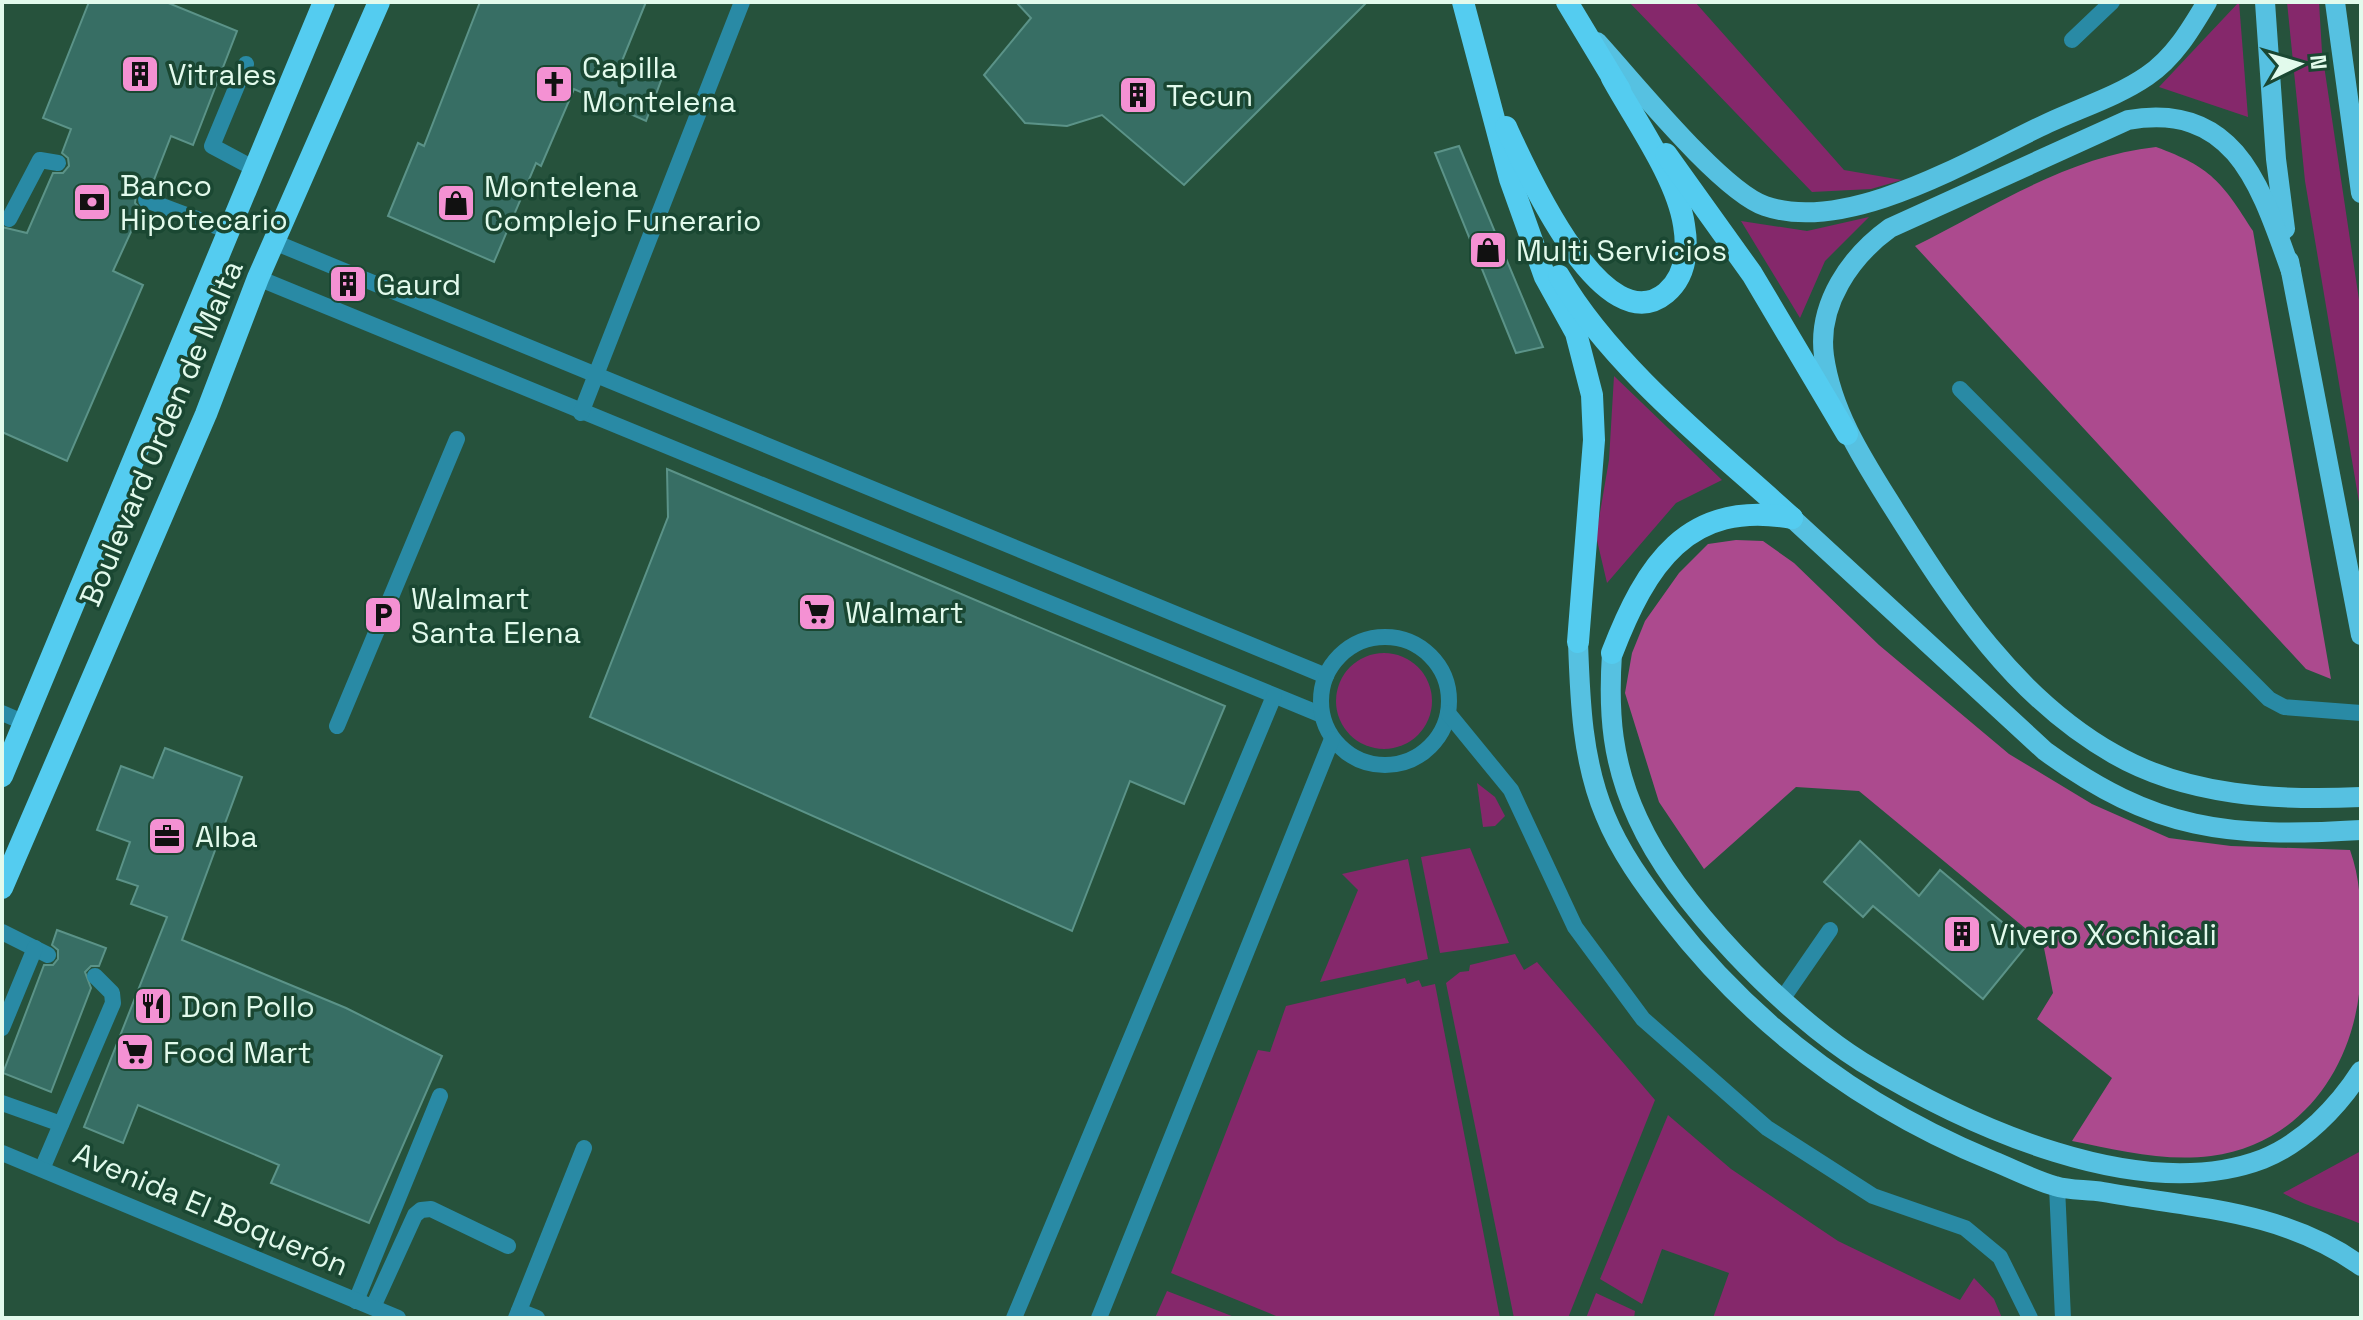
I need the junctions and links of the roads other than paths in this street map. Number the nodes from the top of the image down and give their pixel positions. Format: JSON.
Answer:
{"nodes":[{"id":1,"x":324,"y":2,"type":"edge"},
{"id":2,"x":379,"y":2,"type":"edge"},
{"id":3,"x":742,"y":2,"type":"edge"},
{"id":4,"x":1463,"y":2,"type":"edge"},
{"id":5,"x":1567,"y":2,"type":"edge"},
{"id":6,"x":2112,"y":2,"type":"edge"},
{"id":7,"x":2207,"y":2,"type":"edge"},
{"id":8,"x":2265,"y":2,"type":"edge"},
{"id":9,"x":2335,"y":2,"type":"edge"},
{"id":10,"x":1582,"y":24,"type":"junction"},
{"id":11,"x":2072,"y":40,"type":"dead end"},
{"id":12,"x":246,"y":64,"type":"dead end"},
{"id":13,"x":1480,"y":67,"type":"junction"},
{"id":14,"x":1612,"y":78,"type":"junction"},
{"id":15,"x":58,"y":163,"type":"dead end"},
{"id":16,"x":255,"y":169,"type":"junction"},
{"id":17,"x":1510,"y":179,"type":"junction"},
{"id":18,"x":2361,"y":193,"type":"edge"},
{"id":19,"x":146,"y":200,"type":"dead end"},
{"id":20,"x":9,"y":219,"type":"dead end"},
{"id":21,"x":229,"y":231,"type":"junction"},
{"id":22,"x":274,"y":242,"type":"junction"},
{"id":23,"x":2291,"y":271,"type":"junction"},
{"id":24,"x":258,"y":278,"type":"junction"},
{"id":25,"x":594,"y":375,"type":"junction"},
{"id":26,"x":1960,"y":389,"type":"dead end"},
{"id":27,"x":581,"y":413,"type":"junction"},
{"id":28,"x":1847,"y":434,"type":"junction"},
{"id":29,"x":457,"y":439,"type":"dead end"},
{"id":30,"x":1792,"y":518,"type":"junction"},
{"id":31,"x":2361,"y":635,"type":"edge"},
{"id":32,"x":1578,"y":642,"type":"joint"},
{"id":33,"x":1612,"y":653,"type":"joint"},
{"id":34,"x":1326,"y":676,"type":"junction"},
{"id":35,"x":1274,"y":696,"type":"junction"},
{"id":36,"x":2,"y":713,"type":"edge"},
{"id":37,"x":1448,"y":713,"type":"junction"},
{"id":38,"x":2361,"y":713,"type":"edge"},
{"id":39,"x":1322,"y":715,"type":"junction"},
{"id":40,"x":23,"y":722,"type":"junction"},
{"id":41,"x":337,"y":726,"type":"dead end"},
{"id":42,"x":1332,"y":739,"type":"junction"},
{"id":43,"x":2,"y":776,"type":"edge"},
{"id":44,"x":2355,"y":798,"type":"edge"},
{"id":45,"x":2357,"y":831,"type":"edge"},
{"id":46,"x":2,"y":888,"type":"edge"},
{"id":47,"x":1830,"y":930,"type":"dead end"},
{"id":48,"x":2,"y":932,"type":"edge"},
{"id":49,"x":95,"y":976,"type":"dead end"},
{"id":50,"x":1783,"y":998,"type":"junction"},
{"id":51,"x":2,"y":1028,"type":"edge"},
{"id":52,"x":2361,"y":1071,"type":"edge"},
{"id":53,"x":440,"y":1096,"type":"dead end"},
{"id":54,"x":2,"y":1103,"type":"edge"},
{"id":55,"x":61,"y":1124,"type":"junction"},
{"id":56,"x":584,"y":1148,"type":"dead end"},
{"id":57,"x":2,"y":1153,"type":"edge"},
{"id":58,"x":42,"y":1169,"type":"junction"},
{"id":59,"x":2057,"y":1187,"type":"junction"},
{"id":60,"x":508,"y":1246,"type":"dead end"},
{"id":61,"x":2361,"y":1266,"type":"edge"},
{"id":62,"x":356,"y":1301,"type":"junction"},
{"id":63,"x":373,"y":1307,"type":"junction"},
{"id":64,"x":518,"y":1315,"type":"edge"},
{"id":65,"x":398,"y":1318,"type":"edge"},
{"id":66,"x":537,"y":1318,"type":"edge"},
{"id":67,"x":1014,"y":1318,"type":"edge"},
{"id":68,"x":1099,"y":1318,"type":"edge"},
{"id":69,"x":2030,"y":1318,"type":"edge"},
{"id":70,"x":2063,"y":1318,"type":"edge"}],
"edges":[{"from":1,"to":16,"type":"highway","name":"Boulevard Orden de Malta"},
{"from":2,"to":22,"type":"highway","name":"Boulevard Orden de Malta"},
{"from":3,"to":25,"type":"street"},
{"from":4,"to":13,"type":"highway"},
{"from":5,"to":10,"type":"highway"},
{"from":6,"to":11,"type":"street"},
{"from":7,"to":10,"type":"main road"},
{"from":8,"to":23,"type":"main road"},
{"from":9,"to":18,"type":"main road"},
{"from":10,"to":14,"type":"highway"},
{"from":12,"to":16,"type":"street"},
{"from":13,"to":14,"type":"highway"},
{"from":13,"to":17,"type":"highway"},
{"from":14,"to":28,"type":"highway"},
{"from":15,"to":20,"type":"street"},
{"from":16,"to":21,"type":"highway","name":"Boulevard Orden de Malta"},
{"from":17,"to":30,"type":"highway"},
{"from":17,"to":32,"type":"highway"},
{"from":19,"to":21,"type":"street"},
{"from":21,"to":40,"type":"highway","name":"Boulevard Orden de Malta"},
{"from":22,"to":24,"type":"highway","name":"Boulevard Orden de Malta"},
{"from":22,"to":25,"type":"street"},
{"from":23,"to":28,"type":"main road"},
{"from":23,"to":31,"type":"main road"},
{"from":24,"to":27,"type":"street"},
{"from":24,"to":46,"type":"highway","name":"Boulevard Orden de Malta"},
{"from":25,"to":27,"type":"street"},
{"from":25,"to":34,"type":"street"},
{"from":26,"to":38,"type":"street"},
{"from":27,"to":35,"type":"street"},
{"from":28,"to":44,"type":"main road"},
{"from":29,"to":41,"type":"street"},
{"from":30,"to":33,"type":"highway"},
{"from":30,"to":45,"type":"main road"},
{"from":32,"to":59,"type":"main road"},
{"from":33,"to":50,"type":"main road"},
{"from":34,"to":37,"type":"street"},
{"from":34,"to":39,"type":"street"},
{"from":35,"to":39,"type":"street"},
{"from":35,"to":67,"type":"street"},
{"from":36,"to":40,"type":"street"},
{"from":37,"to":42,"type":"street"},
{"from":37,"to":69,"type":"street"},
{"from":39,"to":42,"type":"street"},
{"from":40,"to":43,"type":"highway","name":"Boulevard Orden de Malta"},
{"from":42,"to":68,"type":"street"},
{"from":47,"to":50,"type":"street"},
{"from":48,"to":51,"type":"street"},
{"from":49,"to":55,"type":"street"},
{"from":50,"to":52,"type":"main road"},
{"from":53,"to":62,"type":"street"},
{"from":54,"to":55,"type":"street"},
{"from":55,"to":58,"type":"street"},
{"from":56,"to":64,"type":"street"},
{"from":57,"to":58,"type":"street","name":"Avenida El Boquerón"},
{"from":58,"to":62,"type":"street","name":"Avenida El Boquerón"},
{"from":59,"to":61,"type":"main road"},
{"from":59,"to":70,"type":"street"},
{"from":60,"to":63,"type":"street"},
{"from":62,"to":63,"type":"street","name":"Avenida El Boquerón"},
{"from":63,"to":65,"type":"street","name":"Avenida El Boquerón"},
{"from":64,"to":66,"type":"street"}]}
